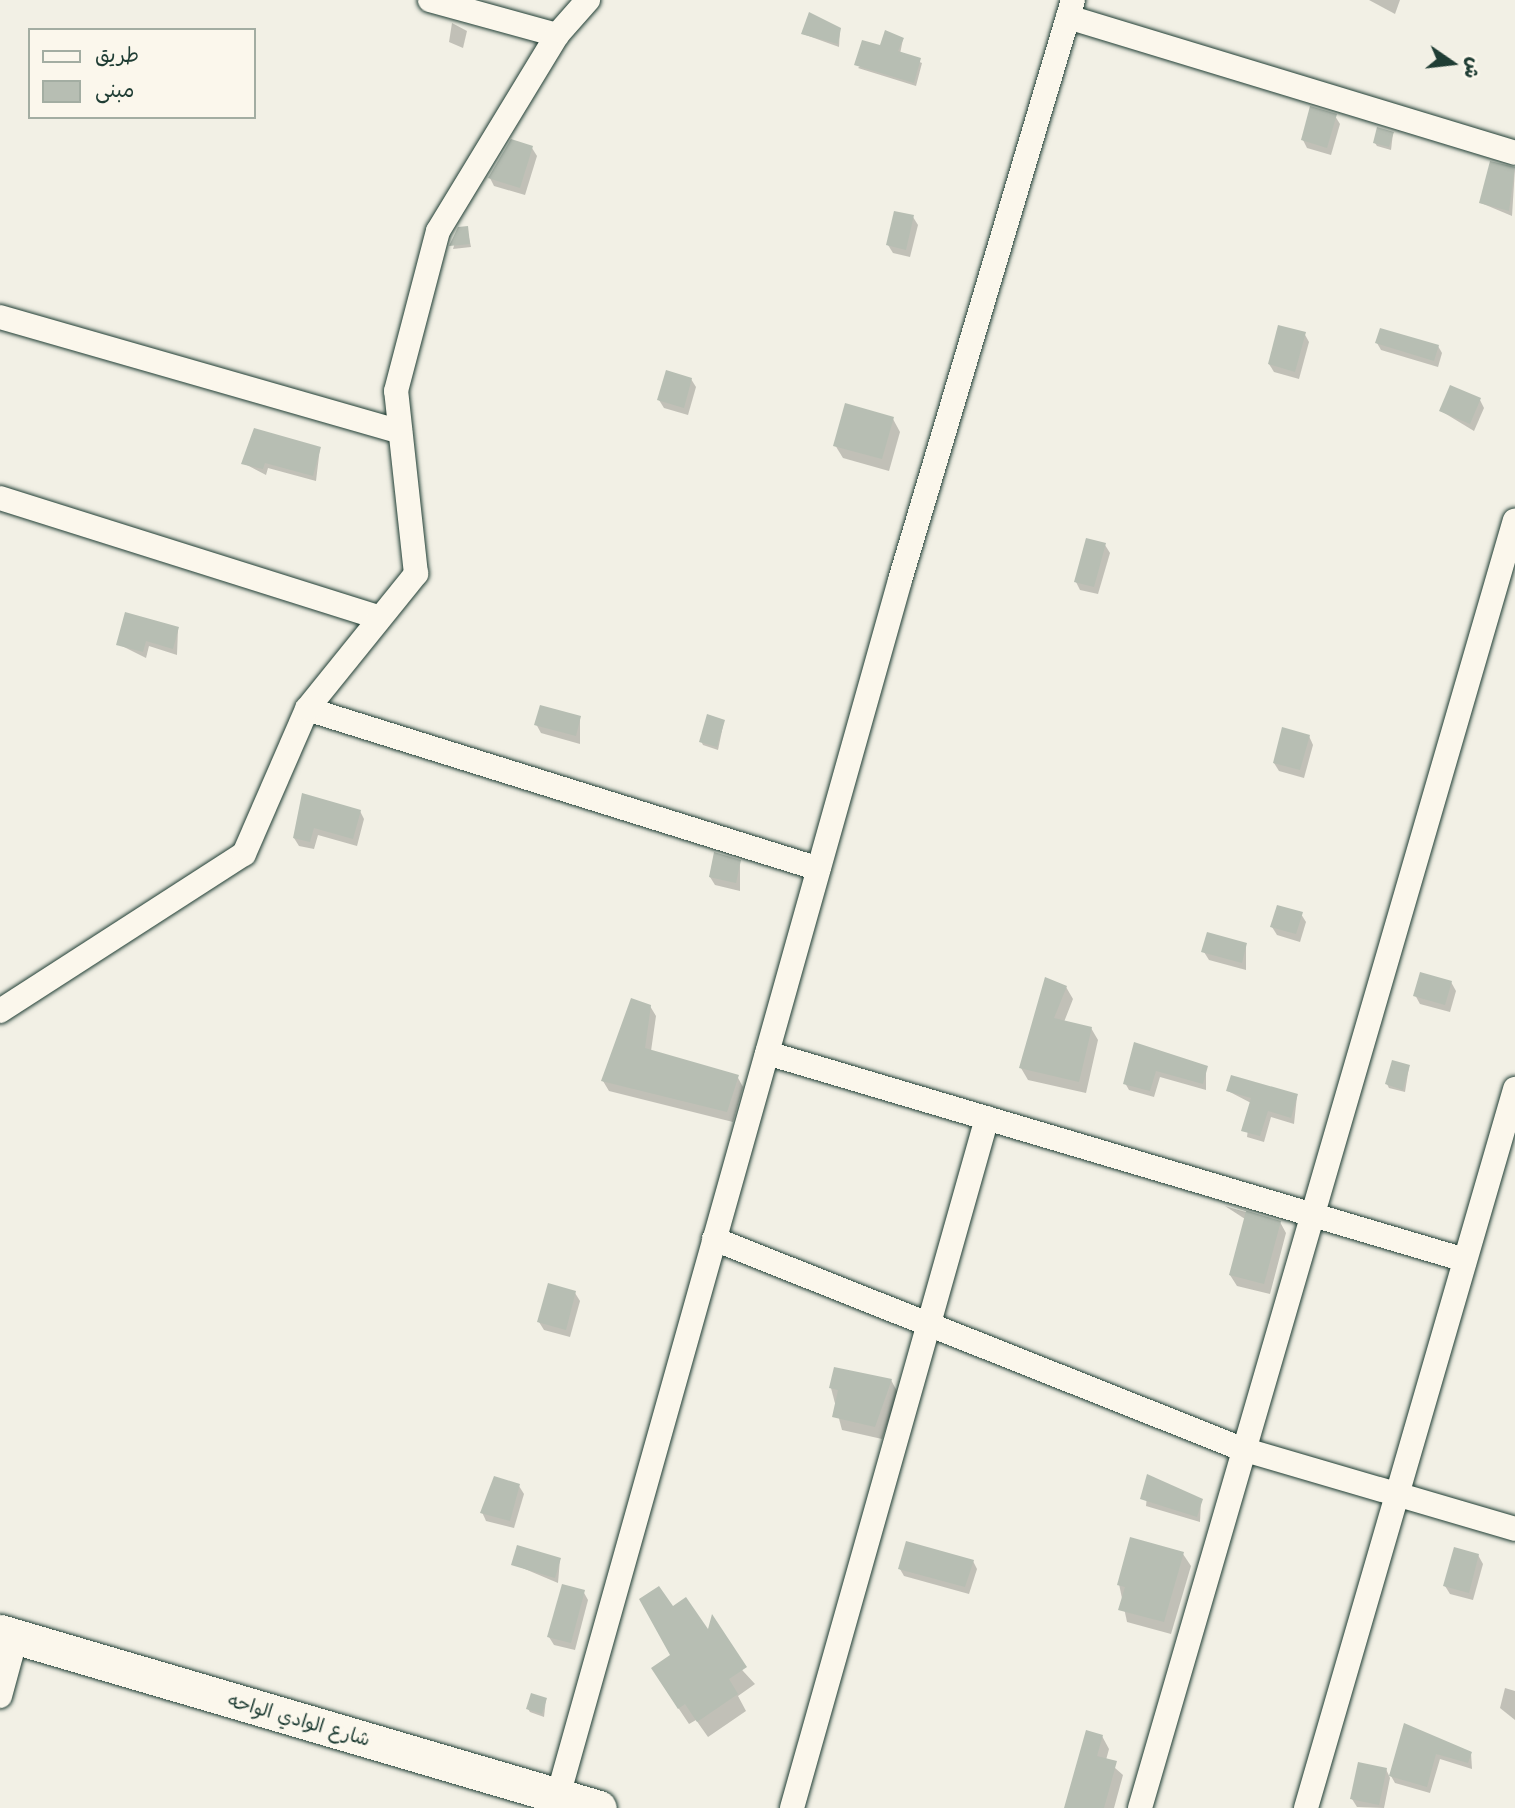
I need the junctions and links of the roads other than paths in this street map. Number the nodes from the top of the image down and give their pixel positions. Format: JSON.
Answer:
{"nodes":[{"id":1,"x":430,"y":0,"type":"edge"},
{"id":2,"x":588,"y":0,"type":"edge"},
{"id":3,"x":1071,"y":9,"type":"edge"},
{"id":4,"x":557,"y":35,"type":"junction"},
{"id":5,"x":1515,"y":153,"type":"edge"},
{"id":6,"x":0,"y":317,"type":"edge"},
{"id":7,"x":400,"y":432,"type":"junction"},
{"id":8,"x":0,"y":498,"type":"edge"},
{"id":9,"x":1515,"y":520,"type":"edge"},
{"id":10,"x":380,"y":618,"type":"junction"},
{"id":11,"x":307,"y":709,"type":"junction"},
{"id":12,"x":818,"y":869,"type":"junction"},
{"id":13,"x":0,"y":1011,"type":"edge"},
{"id":14,"x":767,"y":1053,"type":"junction"},
{"id":15,"x":1515,"y":1090,"type":"edge"},
{"id":16,"x":987,"y":1118,"type":"junction"},
{"id":17,"x":1311,"y":1214,"type":"junction"},
{"id":18,"x":714,"y":1239,"type":"junction"},
{"id":19,"x":1465,"y":1261,"type":"junction"},
{"id":20,"x":928,"y":1324,"type":"junction"},
{"id":21,"x":1242,"y":1449,"type":"junction"},
{"id":22,"x":1398,"y":1495,"type":"junction"},
{"id":23,"x":1515,"y":1529,"type":"edge"},
{"id":24,"x":8,"y":1635,"type":"edge"},
{"id":25,"x":0,"y":1696,"type":"edge"},
{"id":26,"x":558,"y":1796,"type":"junction"},
{"id":27,"x":599,"y":1808,"type":"edge"},
{"id":28,"x":792,"y":1808,"type":"edge"},
{"id":29,"x":1140,"y":1808,"type":"edge"},
{"id":30,"x":1306,"y":1808,"type":"edge"}],
"edges":[{"from":1,"to":4,"type":"street"},
{"from":2,"to":4,"type":"street"},
{"from":3,"to":5,"type":"street"},
{"from":3,"to":12,"type":"street"},
{"from":4,"to":7,"type":"street"},
{"from":6,"to":7,"type":"street"},
{"from":7,"to":10,"type":"street"},
{"from":8,"to":10,"type":"street"},
{"from":9,"to":17,"type":"street"},
{"from":10,"to":11,"type":"street"},
{"from":11,"to":12,"type":"street"},
{"from":11,"to":13,"type":"street"},
{"from":12,"to":14,"type":"street"},
{"from":14,"to":16,"type":"street"},
{"from":14,"to":18,"type":"street"},
{"from":15,"to":19,"type":"street"},
{"from":16,"to":17,"type":"street"},
{"from":16,"to":20,"type":"street"},
{"from":17,"to":19,"type":"street"},
{"from":17,"to":21,"type":"street"},
{"from":18,"to":20,"type":"street"},
{"from":18,"to":26,"type":"street"},
{"from":19,"to":22,"type":"street"},
{"from":20,"to":21,"type":"street"},
{"from":20,"to":28,"type":"street"},
{"from":21,"to":22,"type":"street"},
{"from":21,"to":29,"type":"street"},
{"from":22,"to":23,"type":"street"},
{"from":22,"to":30,"type":"street"},
{"from":24,"to":25,"type":"street"},
{"from":24,"to":26,"type":"main road","name":"شارع الوادي الواحه"},
{"from":26,"to":27,"type":"main road","name":"شارع الوادي الواحه"}]}
